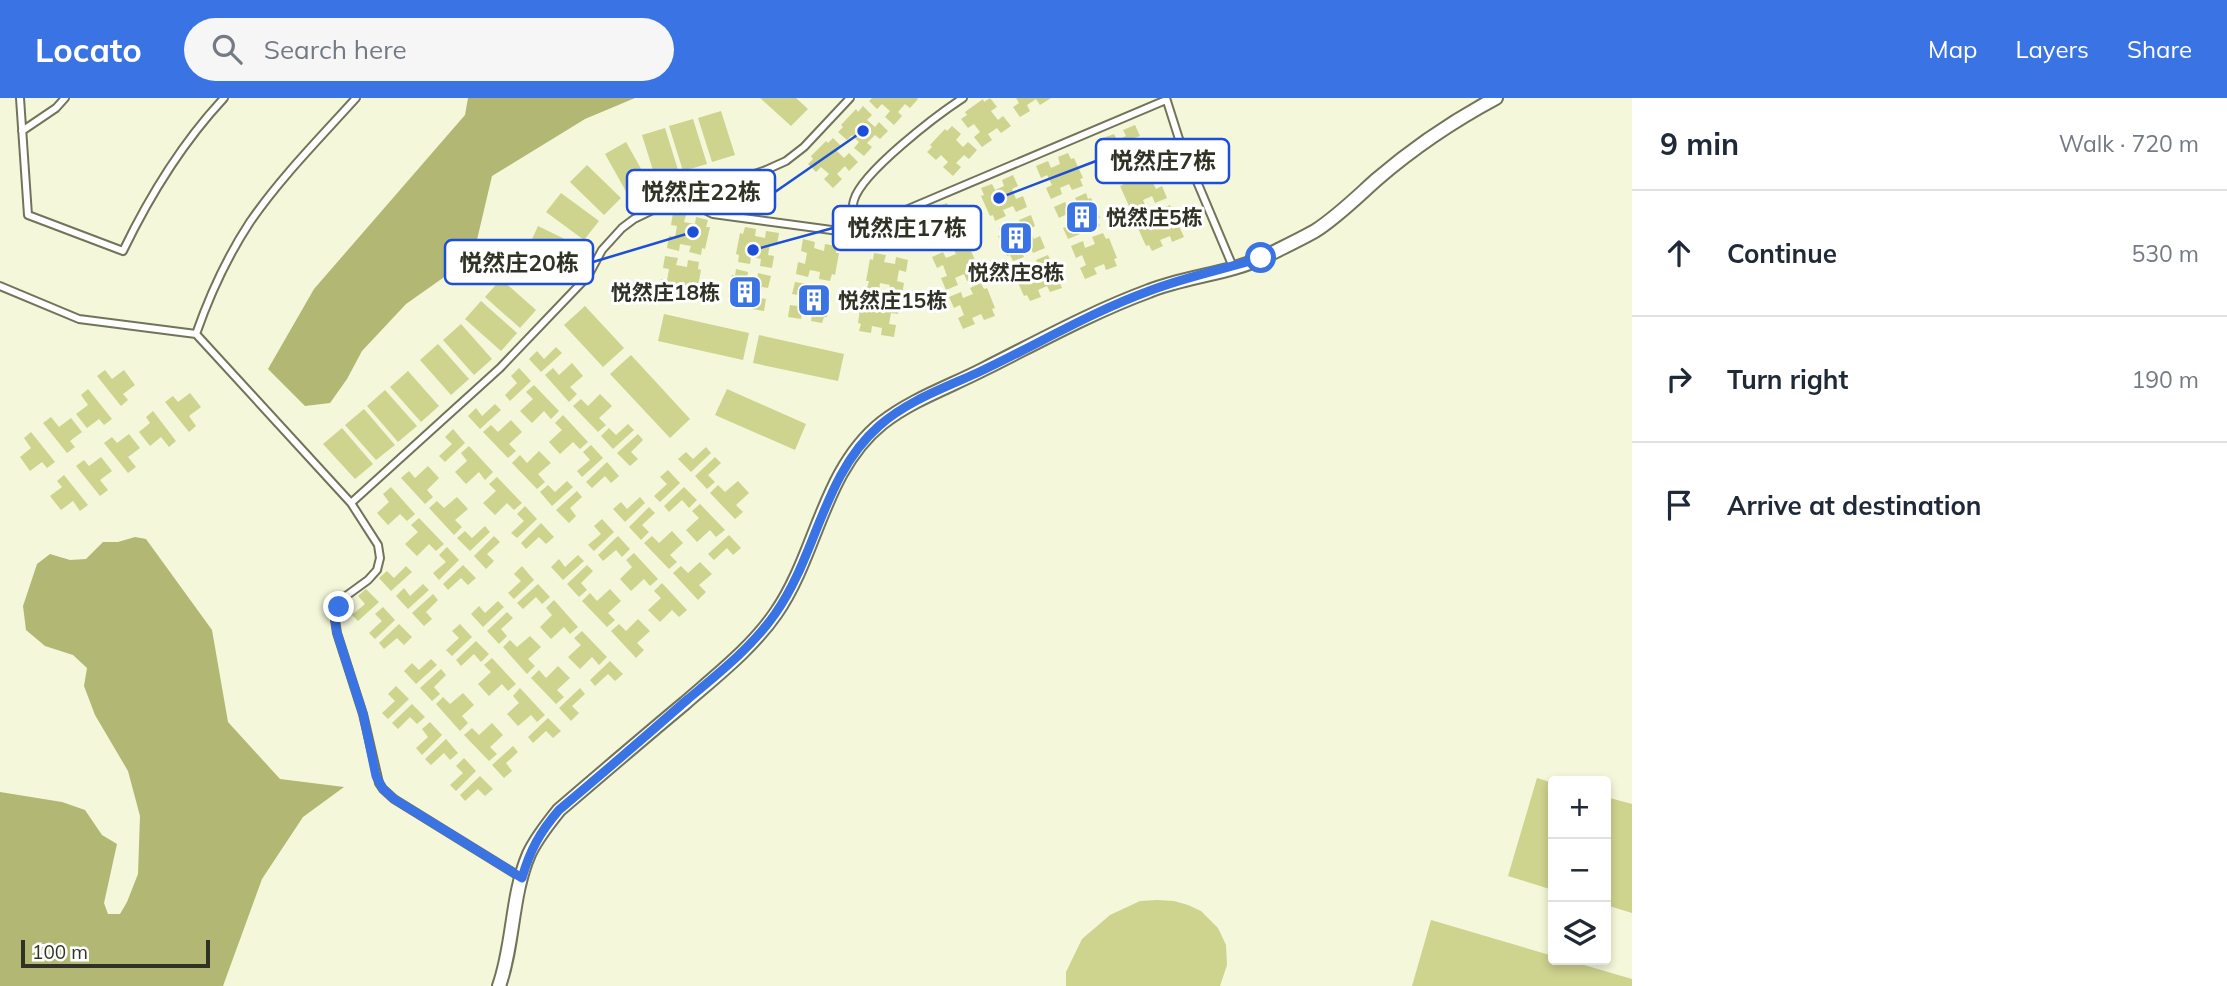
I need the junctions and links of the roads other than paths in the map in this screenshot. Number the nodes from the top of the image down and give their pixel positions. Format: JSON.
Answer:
{"nodes":[{"id":1,"x":20,"y":98,"type":"edge"},
{"id":2,"x":65,"y":98,"type":"edge"},
{"id":3,"x":224,"y":98,"type":"edge"},
{"id":4,"x":356,"y":98,"type":"edge"},
{"id":5,"x":850,"y":98,"type":"edge"},
{"id":6,"x":963,"y":98,"type":"edge"},
{"id":7,"x":1496,"y":98,"type":"edge"},
{"id":8,"x":1166,"y":99,"type":"edge"},
{"id":9,"x":22,"y":131,"type":"junction"},
{"id":10,"x":691,"y":196,"type":"junction"},
{"id":11,"x":857,"y":227,"type":"junction"},
{"id":12,"x":1233,"y":267,"type":"junction"},
{"id":13,"x":0,"y":286,"type":"edge"},
{"id":14,"x":196,"y":334,"type":"junction"},
{"id":15,"x":351,"y":503,"type":"junction"},
{"id":16,"x":522,"y":878,"type":"junction"},
{"id":17,"x":499,"y":986,"type":"edge"}],
"edges":[{"from":1,"to":9,"type":"lane"},
{"from":2,"to":9,"type":"lane"},
{"from":3,"to":9,"type":"lane"},
{"from":4,"to":14,"type":"lane"},
{"from":5,"to":10,"type":"lane"},
{"from":6,"to":11,"type":"lane"},
{"from":7,"to":12,"type":"street"},
{"from":8,"to":11,"type":"lane"},
{"from":8,"to":12,"type":"lane"},
{"from":10,"to":11,"type":"lane"},
{"from":10,"to":15,"type":"lane"},
{"from":12,"to":16,"type":"street"},
{"from":13,"to":14,"type":"lane"},
{"from":14,"to":15,"type":"lane"},
{"from":15,"to":16,"type":"lane"},
{"from":16,"to":17,"type":"street"}]}
